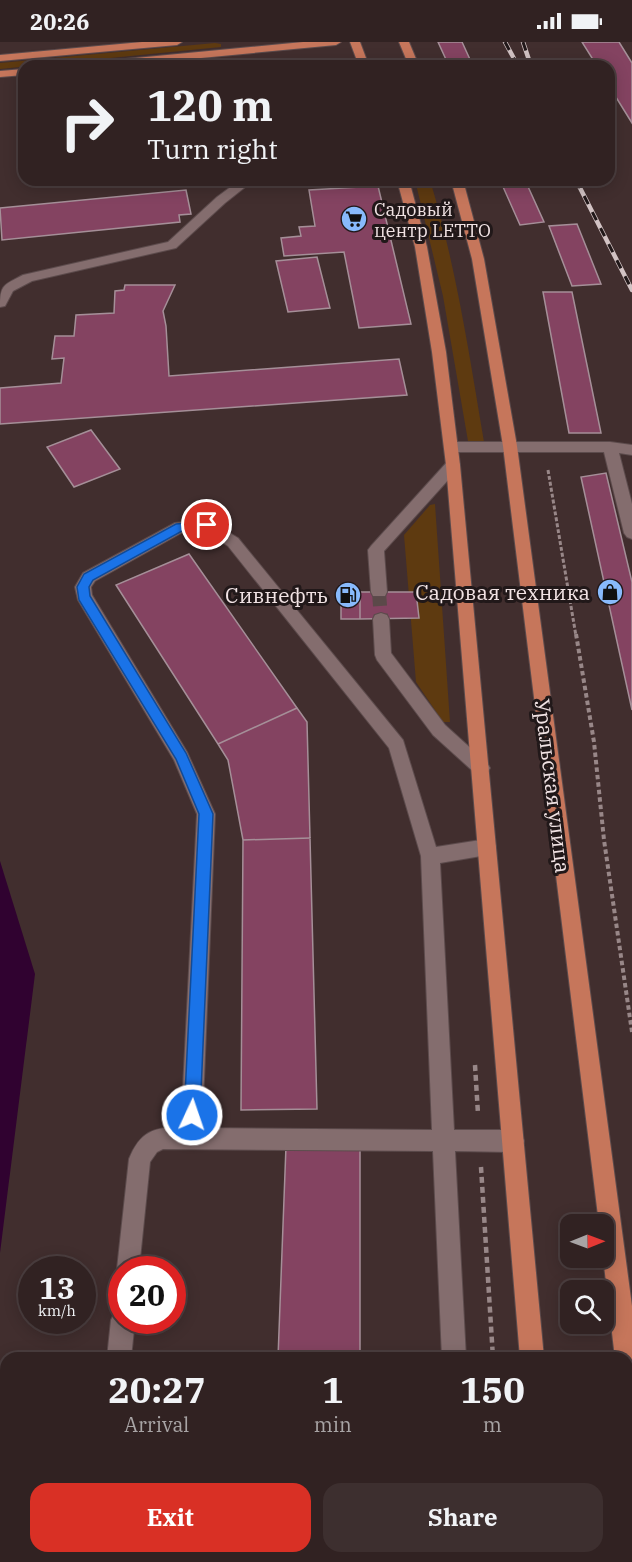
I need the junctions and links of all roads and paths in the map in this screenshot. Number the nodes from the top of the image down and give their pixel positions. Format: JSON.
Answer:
{"nodes":[{"id":1,"x":177,"y":42,"type":"edge"},
{"id":2,"x":266,"y":42,"type":"edge"},
{"id":3,"x":336,"y":42,"type":"edge"},
{"id":4,"x":355,"y":42,"type":"edge"},
{"id":5,"x":404,"y":42,"type":"edge"},
{"id":6,"x":86,"y":46,"type":"edge"},
{"id":7,"x":251,"y":50,"type":"junction"},
{"id":8,"x":0,"y":58,"type":"edge"},
{"id":9,"x":146,"y":60,"type":"edge"},
{"id":10,"x":362,"y":60,"type":"edge"},
{"id":11,"x":412,"y":60,"type":"edge"},
{"id":12,"x":18,"y":72,"type":"edge"},
{"id":13,"x":0,"y":74,"type":"edge"},
{"id":14,"x":240,"y":186,"type":"edge"},
{"id":15,"x":405,"y":186,"type":"edge"},
{"id":16,"x":459,"y":186,"type":"edge"},
{"id":17,"x":0,"y":303,"type":"edge"},
{"id":18,"x":510,"y":446,"type":"junction"},
{"id":19,"x":542,"y":447,"type":"junction"},
{"id":20,"x":610,"y":447,"type":"junction"},
{"id":21,"x":632,"y":450,"type":"edge"},
{"id":22,"x":452,"y":456,"type":"junction"},
{"id":23,"x":632,"y":533,"type":"edge"},
{"id":24,"x":379,"y":592,"type":"tunnel mouth"},
{"id":25,"x":381,"y":619,"type":"tunnel mouth"},
{"id":26,"x":481,"y":768,"type":"junction"},
{"id":27,"x":488,"y":847,"type":"junction"},
{"id":28,"x":430,"y":856,"type":"junction"},
{"id":29,"x":632,"y":1032,"type":"edge"},
{"id":30,"x":191,"y":1138,"type":"junction"},
{"id":31,"x":444,"y":1140,"type":"junction"},
{"id":32,"x":479,"y":1141,"type":"junction"},
{"id":33,"x":513,"y":1141,"type":"junction"},
{"id":34,"x":129,"y":1256,"type":"edge"},
{"id":35,"x":122,"y":1334,"type":"edge"},
{"id":36,"x":120,"y":1352,"type":"edge"},
{"id":37,"x":454,"y":1352,"type":"edge"},
{"id":38,"x":493,"y":1352,"type":"edge"},
{"id":39,"x":531,"y":1352,"type":"edge"},
{"id":40,"x":626,"y":1352,"type":"edge"}],
"edges":[{"from":1,"to":6,"type":"main road"},
{"from":2,"to":7,"type":"main road"},
{"from":3,"to":7,"type":"main road"},
{"from":4,"to":10,"type":"main road"},
{"from":5,"to":11,"type":"main road"},
{"from":6,"to":8,"type":"main road"},
{"from":7,"to":9,"type":"main road"},
{"from":12,"to":13,"type":"main road"},
{"from":14,"to":17,"type":"street"},
{"from":15,"to":22,"type":"main road"},
{"from":16,"to":18,"type":"main road","name":"Уральская улица"},
{"from":18,"to":19,"type":"street"},
{"from":18,"to":22,"type":"street"},
{"from":18,"to":40,"type":"main road","name":"Уральская улица"},
{"from":19,"to":20,"type":"street"},
{"from":19,"to":29,"type":"path"},
{"from":20,"to":21,"type":"street"},
{"from":20,"to":23,"type":"street"},
{"from":22,"to":24,"type":"street"},
{"from":22,"to":26,"type":"main road"},
{"from":25,"to":26,"type":"street"},
{"from":26,"to":27,"type":"main road"},
{"from":27,"to":28,"type":"street"},
{"from":27,"to":33,"type":"main road"},
{"from":28,"to":30,"type":"street"},
{"from":28,"to":31,"type":"street"},
{"from":30,"to":31,"type":"street"},
{"from":30,"to":34,"type":"street"},
{"from":31,"to":32,"type":"street"},
{"from":31,"to":37,"type":"street"},
{"from":32,"to":33,"type":"street"},
{"from":32,"to":38,"type":"path"},
{"from":33,"to":39,"type":"main road"},
{"from":35,"to":36,"type":"street"}]}
